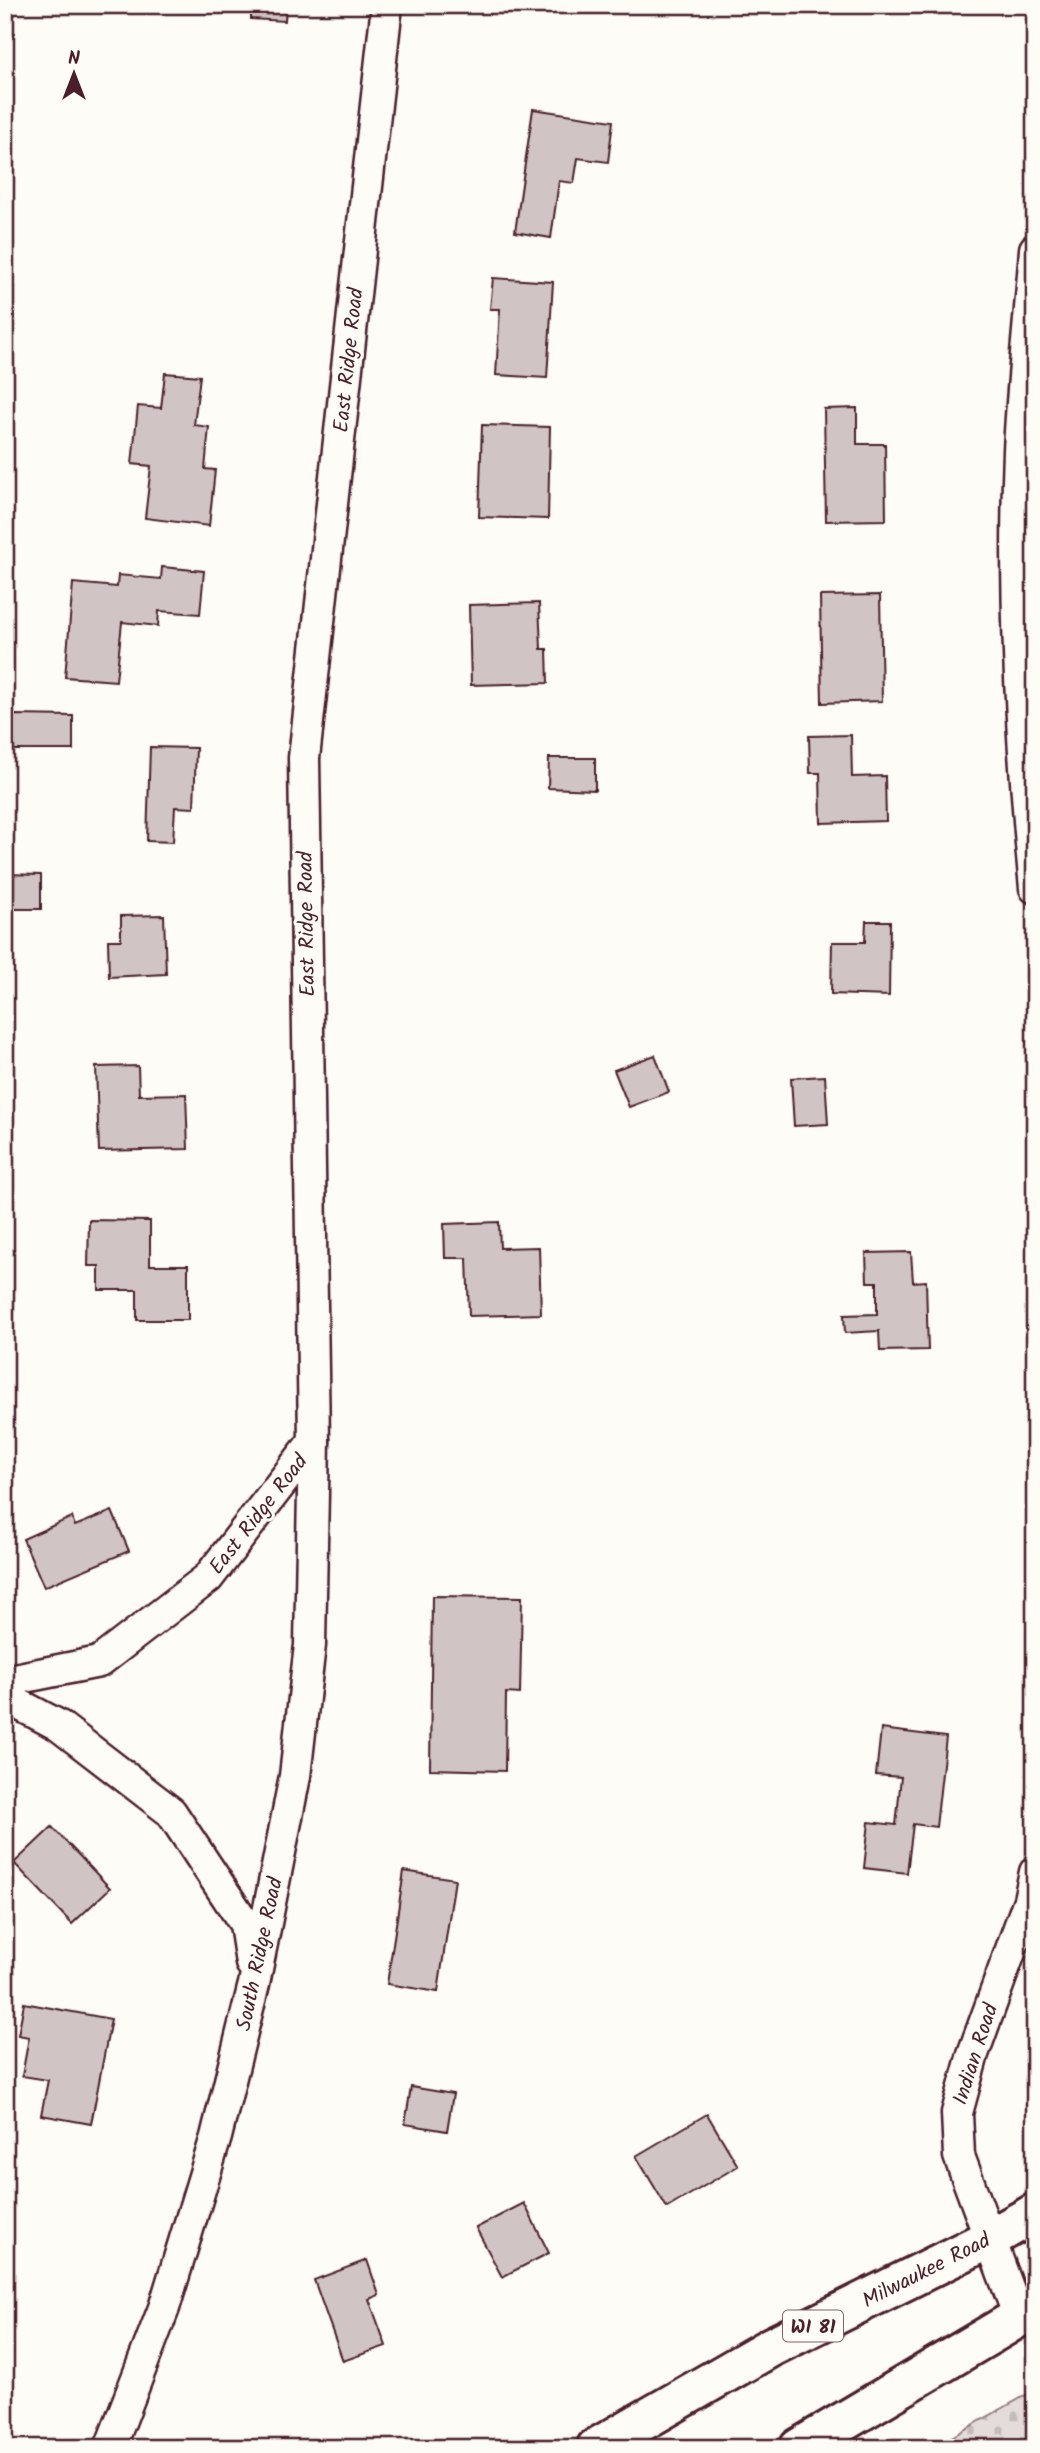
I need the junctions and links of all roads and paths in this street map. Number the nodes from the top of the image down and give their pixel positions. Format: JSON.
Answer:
{"nodes":[{"id":1,"x":387,"y":5,"type":"edge"},
{"id":2,"x":1035,"y":249,"type":"edge"},
{"id":3,"x":1035,"y":888,"type":"edge"},
{"id":4,"x":314,"y":1441,"type":"junction"},
{"id":5,"x":5,"y":1681,"type":"edge"},
{"id":6,"x":5,"y":1697,"type":"edge"},
{"id":7,"x":1035,"y":1872,"type":"edge"},
{"id":8,"x":254,"y":1984,"type":"junction"},
{"id":9,"x":1035,"y":2213,"type":"edge"},
{"id":10,"x":989,"y":2239,"type":"junction"},
{"id":11,"x":1027,"y":2312,"type":"edge"},
{"id":12,"x":110,"y":2448,"type":"edge"},
{"id":13,"x":596,"y":2448,"type":"edge"},
{"id":14,"x":799,"y":2448,"type":"edge"}],
"edges":[{"from":1,"to":4,"type":"street","name":"East Ridge Road"},
{"from":2,"to":3,"type":"street"},
{"from":4,"to":5,"type":"street","name":"East Ridge Road"},
{"from":4,"to":8,"type":"street","name":"South Ridge Road"},
{"from":6,"to":8,"type":"street"},
{"from":7,"to":10,"type":"street","name":"Indian Road"},
{"from":8,"to":12,"type":"street","name":"South Ridge Road"},
{"from":9,"to":10,"type":"main road","name":"Milwaukee Road","number":"WI 81"},
{"from":10,"to":11,"type":"street","name":"Indian Road"},
{"from":10,"to":13,"type":"main road","name":"Milwaukee Road","number":"WI 81"},
{"from":11,"to":14,"type":"main road"}]}
